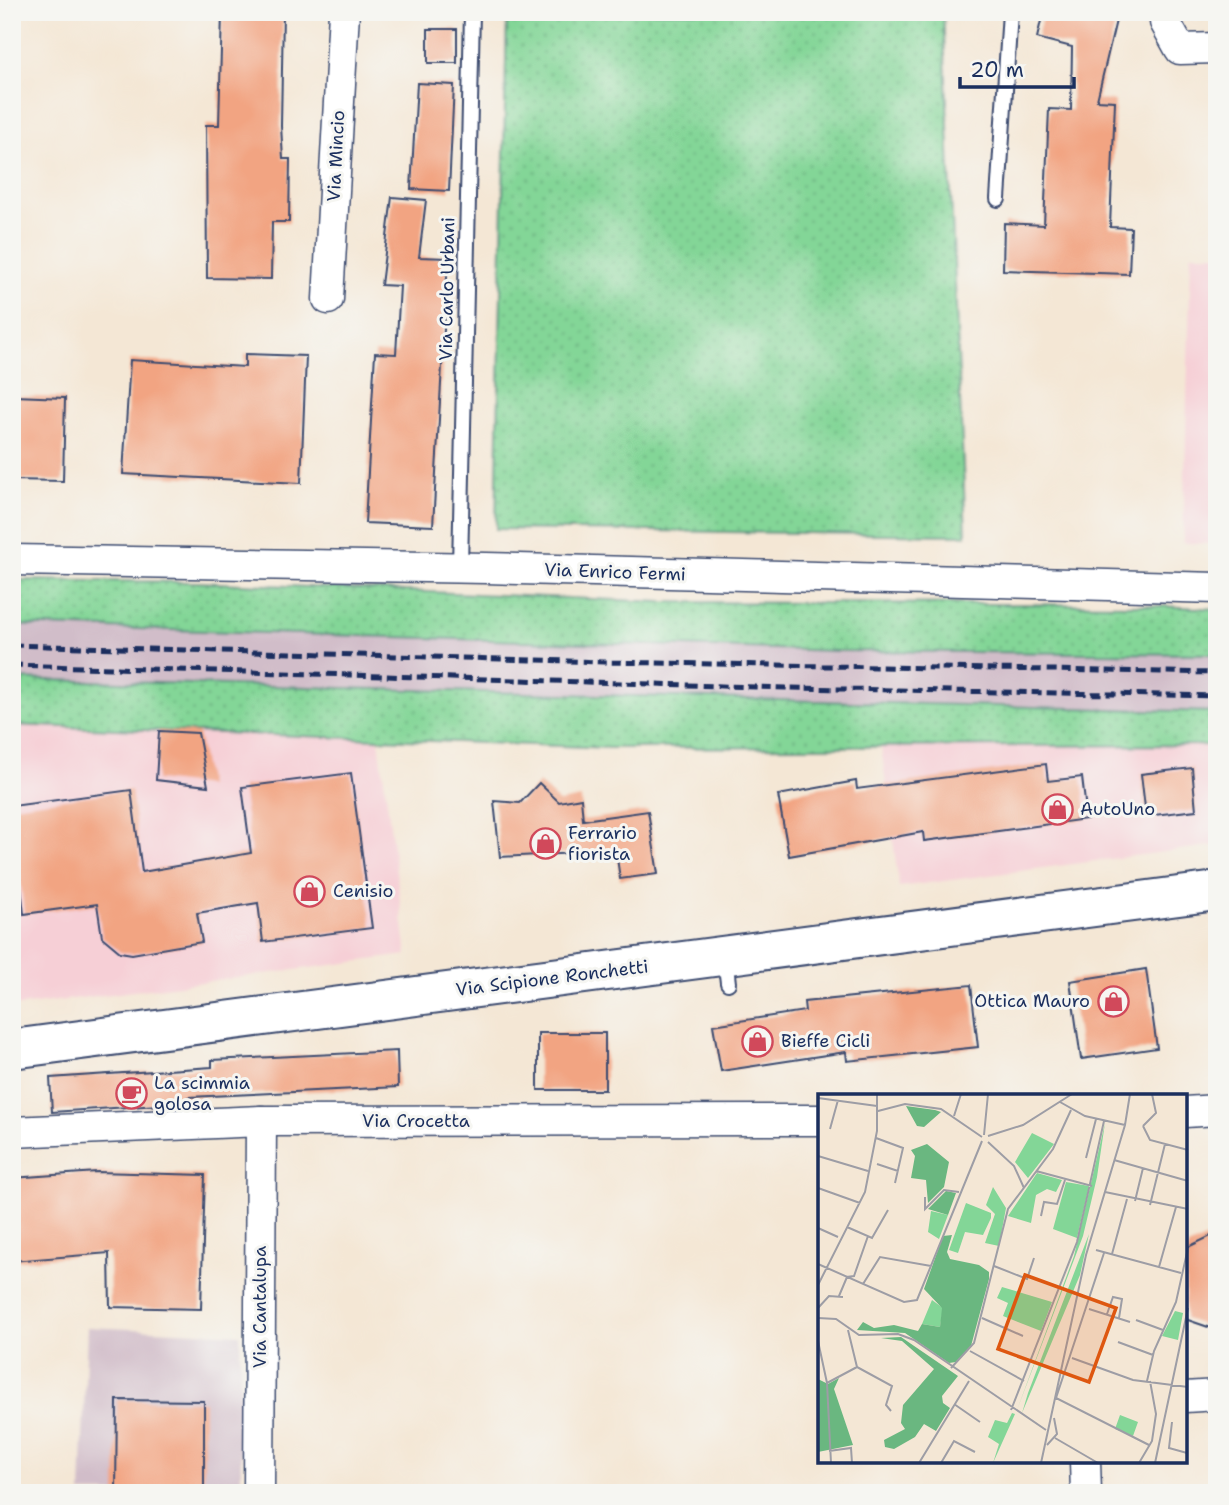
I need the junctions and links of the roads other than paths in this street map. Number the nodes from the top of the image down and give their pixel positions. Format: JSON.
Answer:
{"nodes":[{"id":1,"x":344,"y":12,"type":"edge"},
{"id":2,"x":472,"y":12,"type":"edge"},
{"id":3,"x":1010,"y":12,"type":"edge"},
{"id":4,"x":1165,"y":12,"type":"edge"},
{"id":5,"x":1217,"y":48,"type":"edge"},
{"id":6,"x":998,"y":199,"type":"dead end"},
{"id":7,"x":328,"y":299,"type":"dead end"},
{"id":8,"x":12,"y":560,"type":"edge"},
{"id":9,"x":460,"y":567,"type":"junction"},
{"id":10,"x":1217,"y":588,"type":"edge"},
{"id":11,"x":1217,"y":891,"type":"edge"},
{"id":12,"x":12,"y":1049,"type":"edge"},
{"id":13,"x":1217,"y":1110,"type":"edge"},
{"id":14,"x":1187,"y":1112,"type":"edge"},
{"id":15,"x":818,"y":1120,"type":"edge"},
{"id":16,"x":261,"y":1121,"type":"junction"},
{"id":17,"x":12,"y":1132,"type":"edge"},
{"id":18,"x":1217,"y":1395,"type":"edge"},
{"id":19,"x":1187,"y":1397,"type":"edge"},
{"id":20,"x":1085,"y":1463,"type":"edge"},
{"id":21,"x":259,"y":1493,"type":"edge"},
{"id":22,"x":1086,"y":1493,"type":"edge"}],
"edges":[{"from":1,"to":7,"type":"street","name":"Via Mincio"},
{"from":2,"to":9,"type":"lane","name":"Via Carlo Urbani"},
{"from":3,"to":6,"type":"lane"},
{"from":4,"to":5,"type":"street"},
{"from":8,"to":9,"type":"street","name":"Via Enrico Fermi"},
{"from":9,"to":10,"type":"street","name":"Via Enrico Fermi"},
{"from":11,"to":12,"type":"main road","name":"Via Scipione Ronchetti"},
{"from":13,"to":14,"type":"street"},
{"from":15,"to":16,"type":"street","name":"Via Crocetta"},
{"from":16,"to":17,"type":"street","name":"Via Crocetta"},
{"from":16,"to":21,"type":"street","name":"Via Cantalupa"},
{"from":18,"to":19,"type":"street"},
{"from":20,"to":22,"type":"street"}]}
